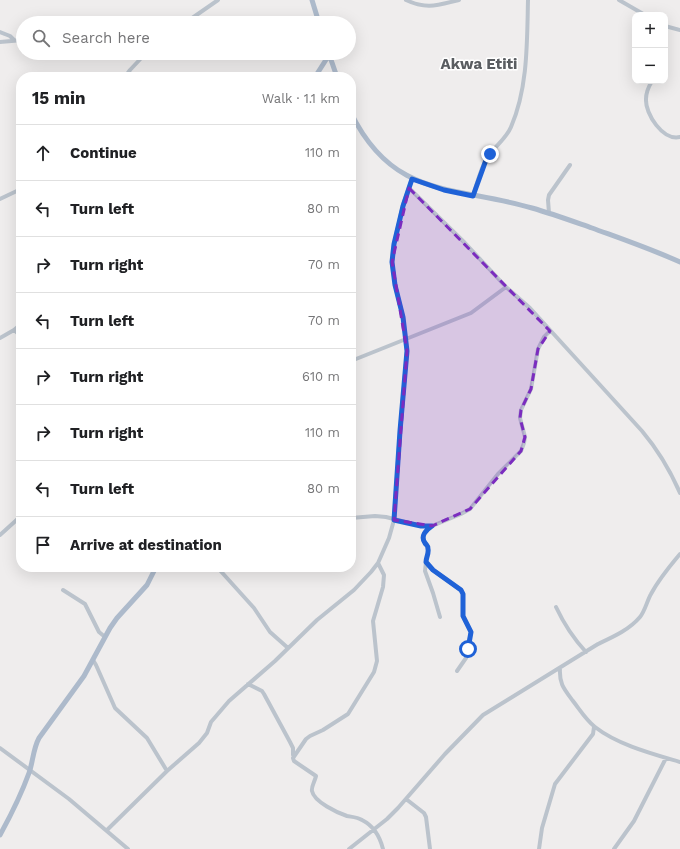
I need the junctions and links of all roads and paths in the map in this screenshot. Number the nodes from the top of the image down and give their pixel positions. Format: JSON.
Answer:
{"nodes":[{"id":1,"x":312,"y":0,"type":"edge"},
{"id":2,"x":406,"y":0,"type":"edge"},
{"id":3,"x":459,"y":0,"type":"edge"},
{"id":4,"x":528,"y":0,"type":"edge"},
{"id":5,"x":619,"y":0,"type":"edge"},
{"id":6,"x":215,"y":1,"type":"edge"},
{"id":7,"x":640,"y":12,"type":"edge"},
{"id":8,"x":195,"y":16,"type":"edge"},
{"id":9,"x":317,"y":16,"type":"edge"},
{"id":10,"x":668,"y":27,"type":"edge"},
{"id":11,"x":680,"y":30,"type":"edge"},
{"id":12,"x":0,"y":32,"type":"edge"},
{"id":13,"x":14,"y":40,"type":"joint"},
{"id":14,"x":0,"y":42,"type":"edge"},
{"id":15,"x":139,"y":60,"type":"edge"},
{"id":16,"x":325,"y":60,"type":"edge"},
{"id":17,"x":331,"y":60,"type":"edge"},
{"id":18,"x":129,"y":72,"type":"edge"},
{"id":19,"x":317,"y":72,"type":"edge"},
{"id":20,"x":335,"y":72,"type":"edge"},
{"id":21,"x":650,"y":84,"type":"edge"},
{"id":22,"x":356,"y":122,"type":"edge"},
{"id":23,"x":680,"y":137,"type":"edge"},
{"id":24,"x":570,"y":165,"type":"dead end"},
{"id":25,"x":412,"y":179,"type":"junction"},
{"id":26,"x":409,"y":188,"type":"junction"},
{"id":27,"x":16,"y":191,"type":"edge"},
{"id":28,"x":473,"y":196,"type":"junction"},
{"id":29,"x":0,"y":199,"type":"edge"},
{"id":30,"x":549,"y":213,"type":"junction"},
{"id":31,"x":680,"y":262,"type":"edge"},
{"id":32,"x":506,"y":287,"type":"junction"},
{"id":33,"x":14,"y":330,"type":"edge"},
{"id":34,"x":550,"y":331,"type":"junction"},
{"id":35,"x":0,"y":338,"type":"edge"},
{"id":36,"x":406,"y":338,"type":"junction"},
{"id":37,"x":356,"y":359,"type":"edge"},
{"id":38,"x":680,"y":493,"type":"edge"},
{"id":39,"x":356,"y":518,"type":"edge"},
{"id":40,"x":394,"y":520,"type":"junction"},
{"id":41,"x":16,"y":521,"type":"edge"},
{"id":42,"x":432,"y":526,"type":"junction"},
{"id":43,"x":0,"y":535,"type":"edge"},
{"id":44,"x":680,"y":554,"type":"edge"},
{"id":45,"x":426,"y":562,"type":"junction"},
{"id":46,"x":378,"y":563,"type":"junction"},
{"id":47,"x":153,"y":572,"type":"edge"},
{"id":48,"x":222,"y":572,"type":"edge"},
{"id":49,"x":63,"y":590,"type":"dead end"},
{"id":50,"x":556,"y":607,"type":"dead end"},
{"id":51,"x":440,"y":617,"type":"dead end"},
{"id":52,"x":105,"y":637,"type":"junction"},
{"id":53,"x":288,"y":648,"type":"junction"},
{"id":54,"x":586,"y":652,"type":"junction"},
{"id":55,"x":93,"y":660,"type":"junction"},
{"id":56,"x":560,"y":668,"type":"junction"},
{"id":57,"x":457,"y":671,"type":"dead end"},
{"id":58,"x":248,"y":684,"type":"junction"},
{"id":59,"x":594,"y":727,"type":"junction"},
{"id":60,"x":601,"y":731,"type":"junction"},
{"id":61,"x":593,"y":734,"type":"junction"},
{"id":62,"x":0,"y":748,"type":"edge"},
{"id":63,"x":293,"y":756,"type":"junction"},
{"id":64,"x":666,"y":758,"type":"junction"},
{"id":65,"x":680,"y":762,"type":"edge"},
{"id":66,"x":30,"y":770,"type":"junction"},
{"id":67,"x":167,"y":771,"type":"junction"},
{"id":68,"x":406,"y":799,"type":"junction"},
{"id":69,"x":374,"y":829,"type":"junction"},
{"id":70,"x":106,"y":830,"type":"junction"},
{"id":71,"x":0,"y":835,"type":"edge"},
{"id":72,"x":128,"y":849,"type":"edge"},
{"id":73,"x":350,"y":849,"type":"edge"},
{"id":74,"x":383,"y":849,"type":"edge"},
{"id":75,"x":430,"y":849,"type":"edge"},
{"id":76,"x":539,"y":849,"type":"edge"},
{"id":77,"x":614,"y":849,"type":"edge"}],
"edges":[{"from":1,"to":9,"type":"main road"},
{"from":2,"to":3,"type":"street"},
{"from":4,"to":28,"type":"street"},
{"from":5,"to":7,"type":"street"},
{"from":6,"to":8,"type":"street"},
{"from":10,"to":11,"type":"street"},
{"from":12,"to":13,"type":"street"},
{"from":13,"to":14,"type":"street"},
{"from":15,"to":18,"type":"street"},
{"from":16,"to":19,"type":"main road"},
{"from":17,"to":20,"type":"main road"},
{"from":21,"to":23,"type":"street"},
{"from":22,"to":25,"type":"main road"},
{"from":24,"to":30,"type":"street"},
{"from":25,"to":26,"type":"street"},
{"from":25,"to":28,"type":"main road"},
{"from":26,"to":32,"type":"street"},
{"from":26,"to":36,"type":"street"},
{"from":27,"to":29,"type":"street"},
{"from":28,"to":30,"type":"main road"},
{"from":30,"to":31,"type":"main road"},
{"from":32,"to":34,"type":"street"},
{"from":32,"to":36,"type":"street"},
{"from":33,"to":35,"type":"street"},
{"from":34,"to":38,"type":"street"},
{"from":34,"to":42,"type":"street"},
{"from":36,"to":37,"type":"street"},
{"from":36,"to":40,"type":"street"},
{"from":39,"to":40,"type":"street"},
{"from":40,"to":42,"type":"street"},
{"from":40,"to":46,"type":"street"},
{"from":41,"to":43,"type":"street"},
{"from":42,"to":45,"type":"street"},
{"from":44,"to":54,"type":"street"},
{"from":45,"to":51,"type":"street"},
{"from":45,"to":57,"type":"street"},
{"from":46,"to":53,"type":"street"},
{"from":46,"to":63,"type":"street"},
{"from":47,"to":52,"type":"main road"},
{"from":48,"to":53,"type":"street"},
{"from":49,"to":52,"type":"street"},
{"from":50,"to":54,"type":"street"},
{"from":52,"to":55,"type":"main road"},
{"from":53,"to":58,"type":"street"},
{"from":54,"to":56,"type":"street"},
{"from":55,"to":66,"type":"main road"},
{"from":55,"to":67,"type":"street"},
{"from":56,"to":59,"type":"street"},
{"from":56,"to":68,"type":"street"},
{"from":58,"to":63,"type":"street"},
{"from":58,"to":67,"type":"street"},
{"from":59,"to":60,"type":"street"},
{"from":59,"to":61,"type":"street"},
{"from":60,"to":61,"type":"street"},
{"from":60,"to":64,"type":"street"},
{"from":61,"to":76,"type":"street"},
{"from":62,"to":66,"type":"street"},
{"from":63,"to":69,"type":"street"},
{"from":64,"to":65,"type":"street"},
{"from":64,"to":77,"type":"street"},
{"from":66,"to":70,"type":"street"},
{"from":66,"to":71,"type":"main road"},
{"from":67,"to":70,"type":"street"},
{"from":68,"to":69,"type":"street"},
{"from":68,"to":75,"type":"street"},
{"from":69,"to":73,"type":"street"},
{"from":69,"to":74,"type":"street"},
{"from":70,"to":72,"type":"street"}]}
